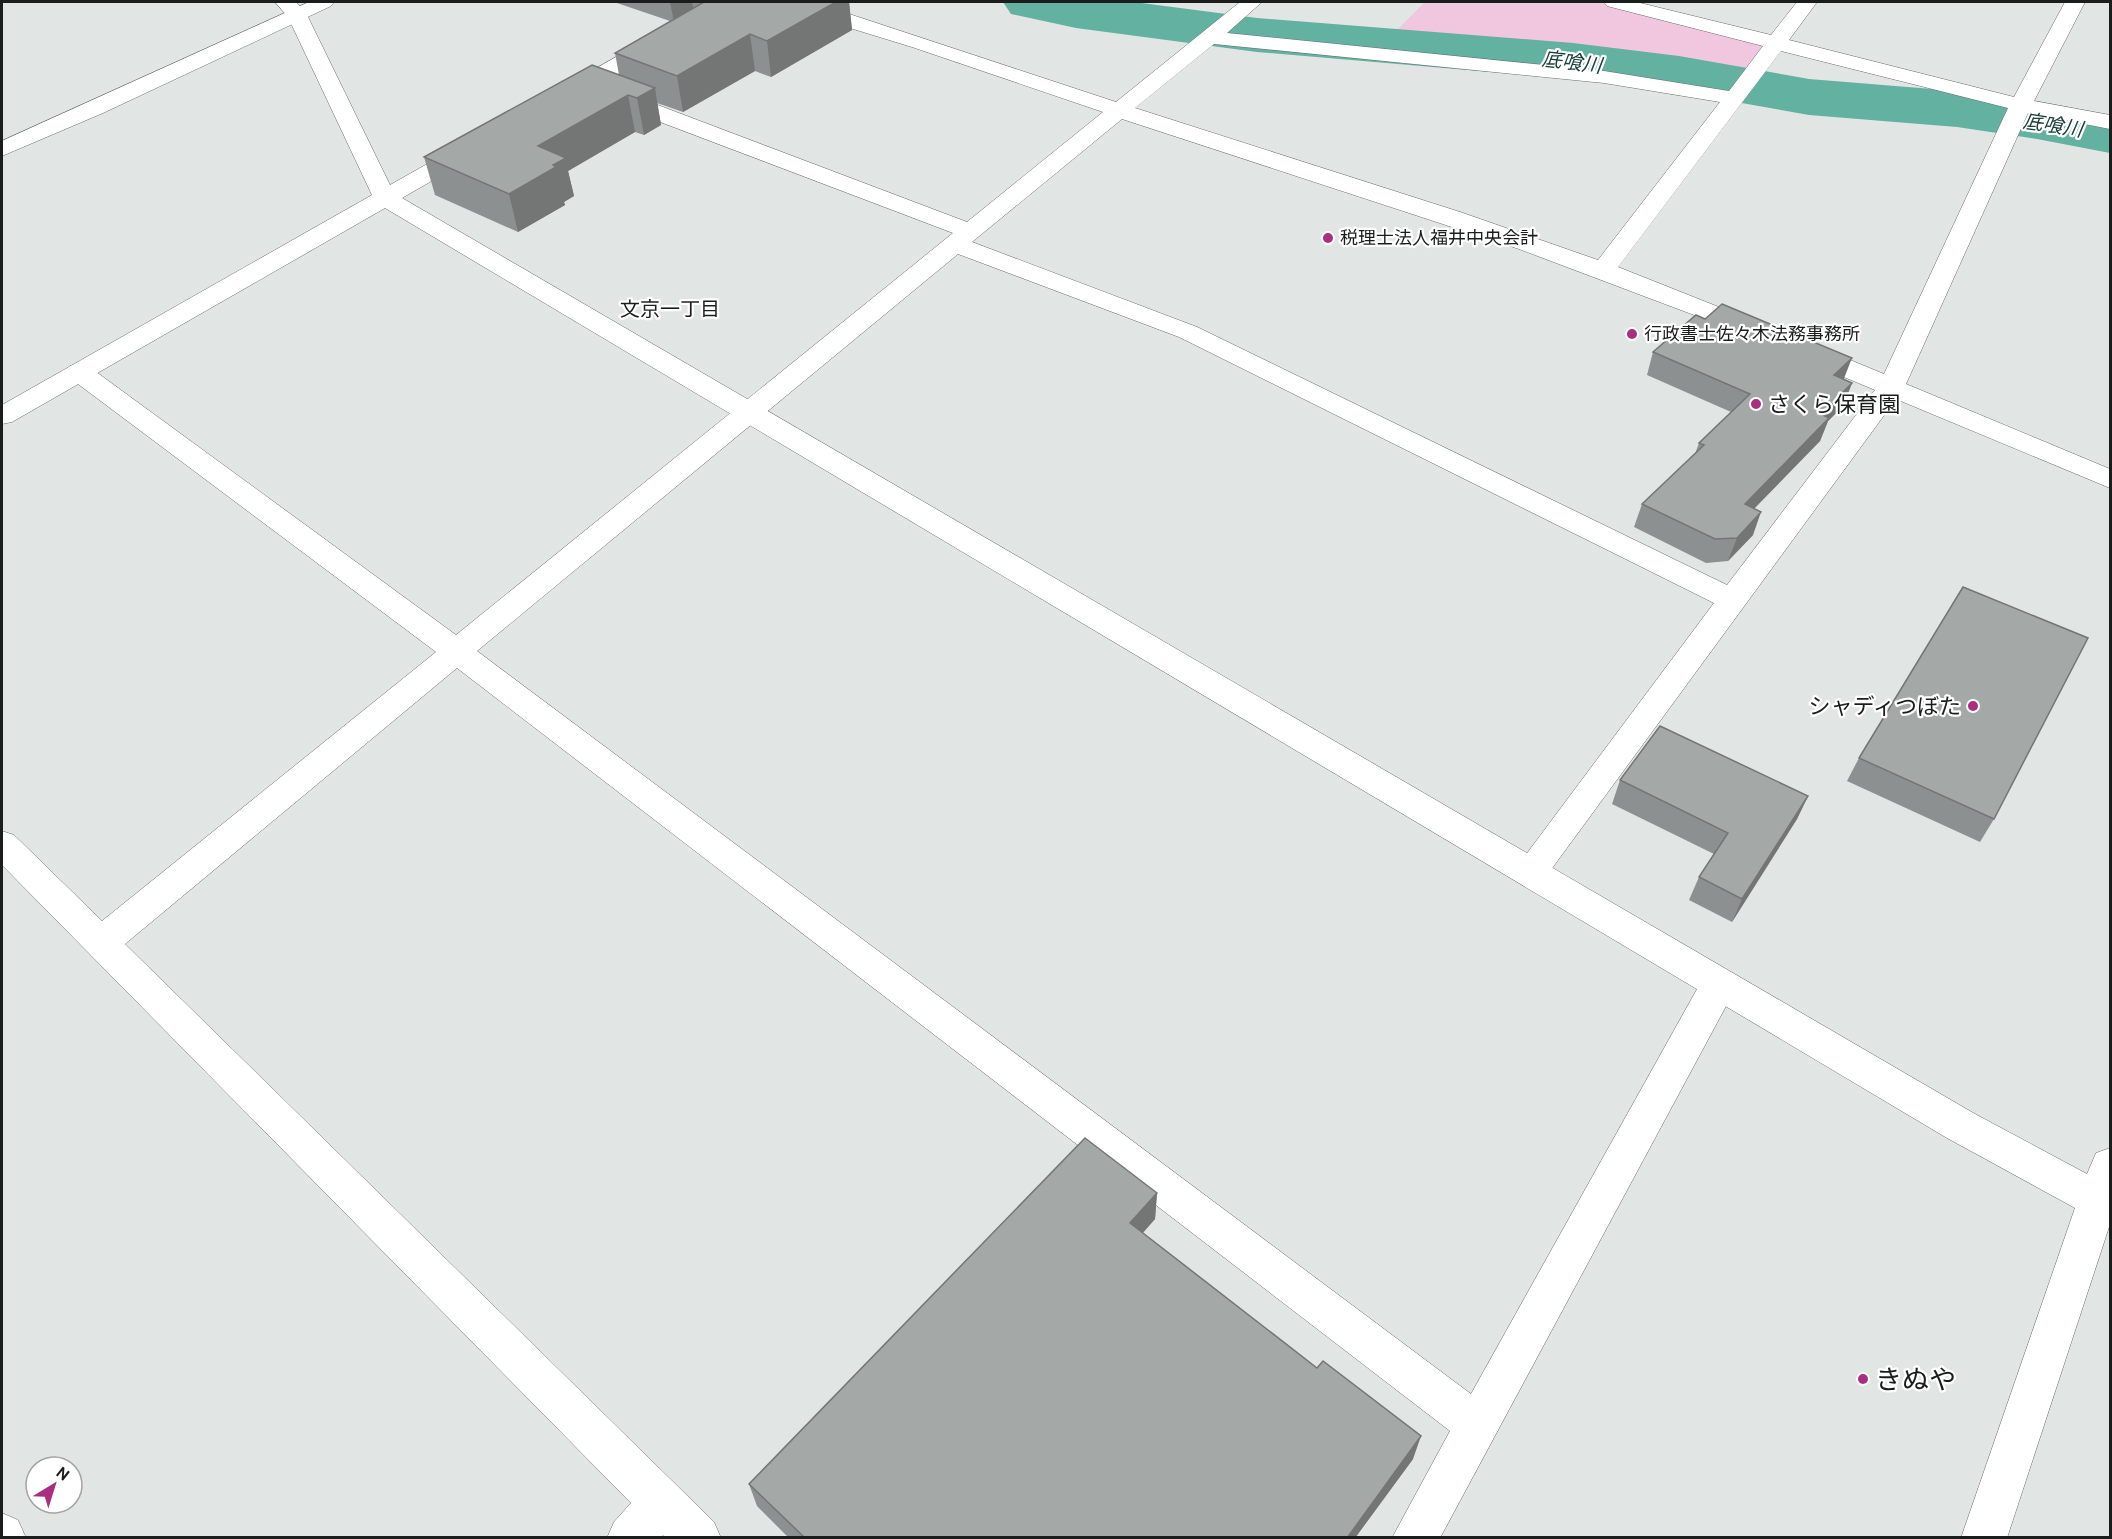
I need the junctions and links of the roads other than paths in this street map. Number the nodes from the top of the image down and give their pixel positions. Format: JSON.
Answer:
{"nodes":[{"id":1,"x":728,"y":2,"type":"edge"},
{"id":2,"x":785,"y":2,"type":"edge"},
{"id":3,"x":1614,"y":2,"type":"edge"},
{"id":4,"x":1807,"y":2,"type":"edge"},
{"id":5,"x":2075,"y":2,"type":"edge"},
{"id":6,"x":302,"y":6,"type":"edge"},
{"id":7,"x":1244,"y":8,"type":"edge"},
{"id":8,"x":1209,"y":37,"type":"junction"},
{"id":9,"x":1776,"y":42,"type":"junction"},
{"id":10,"x":583,"y":85,"type":"junction"},
{"id":11,"x":1739,"y":91,"type":"junction"},
{"id":12,"x":552,"y":103,"type":"edge"},
{"id":13,"x":1119,"y":111,"type":"junction"},
{"id":14,"x":2017,"y":114,"type":"junction"},
{"id":15,"x":2110,"y":122,"type":"edge"},
{"id":16,"x":489,"y":138,"type":"edge"},
{"id":17,"x":2,"y":149,"type":"edge"},
{"id":18,"x":385,"y":198,"type":"junction"},
{"id":19,"x":962,"y":238,"type":"junction"},
{"id":20,"x":1603,"y":271,"type":"junction"},
{"id":21,"x":79,"y":372,"type":"junction"},
{"id":22,"x":1891,"y":387,"type":"junction"},
{"id":23,"x":748,"y":412,"type":"junction"},
{"id":24,"x":2,"y":416,"type":"edge"},
{"id":25,"x":2110,"y":479,"type":"edge"},
{"id":26,"x":1732,"y":600,"type":"junction"},
{"id":27,"x":456,"y":651,"type":"junction"},
{"id":28,"x":2,"y":844,"type":"edge"},
{"id":29,"x":1530,"y":872,"type":"junction"},
{"id":30,"x":101,"y":943,"type":"junction"},
{"id":31,"x":1719,"y":984,"type":"junction"},
{"id":32,"x":2106,"y":1191,"type":"edge"},
{"id":33,"x":1478,"y":1426,"type":"junction"},
{"id":34,"x":662,"y":1502,"type":"junction"},
{"id":35,"x":630,"y":1538,"type":"edge"},
{"id":36,"x":698,"y":1538,"type":"edge"},
{"id":37,"x":1415,"y":1538,"type":"edge"},
{"id":38,"x":1984,"y":1538,"type":"edge"}],
"edges":[{"from":1,"to":10,"type":"street"},
{"from":2,"to":13,"type":"street"},
{"from":3,"to":9,"type":"street"},
{"from":4,"to":9,"type":"street"},
{"from":5,"to":14,"type":"street"},
{"from":6,"to":17,"type":"street"},
{"from":6,"to":18,"type":"street"},
{"from":7,"to":8,"type":"street"},
{"from":8,"to":11,"type":"street"},
{"from":8,"to":13,"type":"street"},
{"from":9,"to":11,"type":"street"},
{"from":9,"to":14,"type":"street"},
{"from":10,"to":12,"type":"street"},
{"from":10,"to":19,"type":"street"},
{"from":11,"to":20,"type":"street"},
{"from":13,"to":19,"type":"street"},
{"from":13,"to":20,"type":"street"},
{"from":14,"to":15,"type":"street"},
{"from":14,"to":22,"type":"street"},
{"from":16,"to":18,"type":"street"},
{"from":18,"to":21,"type":"street"},
{"from":18,"to":23,"type":"street"},
{"from":19,"to":23,"type":"street"},
{"from":19,"to":26,"type":"street"},
{"from":20,"to":22,"type":"street"},
{"from":21,"to":24,"type":"street"},
{"from":21,"to":27,"type":"street"},
{"from":22,"to":25,"type":"street"},
{"from":22,"to":26,"type":"street"},
{"from":23,"to":27,"type":"street"},
{"from":23,"to":29,"type":"street"},
{"from":26,"to":29,"type":"street"},
{"from":27,"to":30,"type":"street"},
{"from":27,"to":33,"type":"street"},
{"from":28,"to":30,"type":"street"},
{"from":29,"to":31,"type":"street"},
{"from":30,"to":34,"type":"street"},
{"from":31,"to":32,"type":"street"},
{"from":31,"to":33,"type":"street"},
{"from":32,"to":38,"type":"street"},
{"from":33,"to":37,"type":"street"},
{"from":34,"to":35,"type":"street"},
{"from":34,"to":36,"type":"street"}]}
